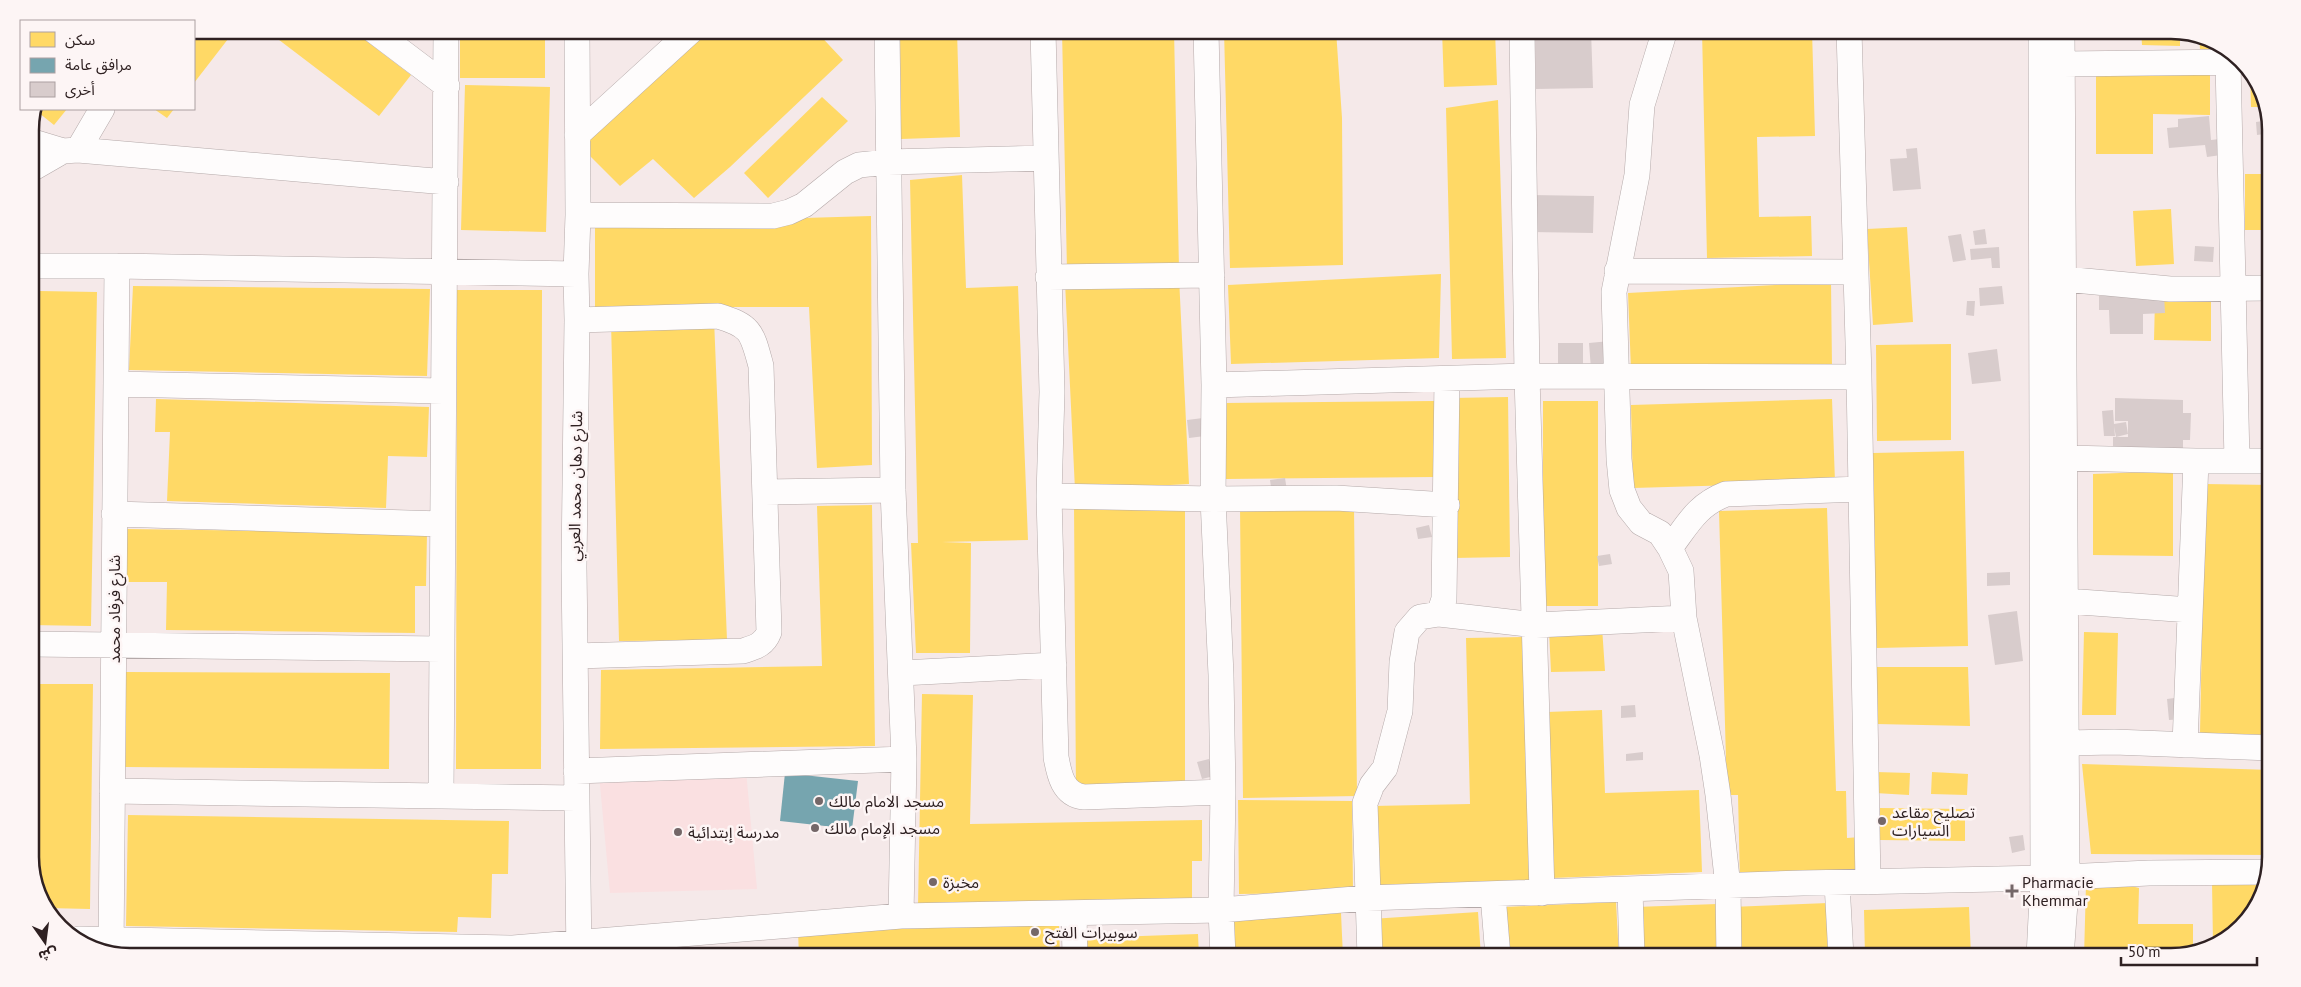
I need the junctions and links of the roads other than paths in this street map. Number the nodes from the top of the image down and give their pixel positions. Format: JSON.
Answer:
{"nodes":[{"id":1,"x":384,"y":39,"type":"edge"},
{"id":2,"x":446,"y":39,"type":"edge"},
{"id":3,"x":577,"y":39,"type":"edge"},
{"id":4,"x":682,"y":39,"type":"edge"},
{"id":5,"x":888,"y":39,"type":"edge"},
{"id":6,"x":1043,"y":39,"type":"edge"},
{"id":7,"x":1206,"y":39,"type":"edge"},
{"id":8,"x":1522,"y":39,"type":"edge"},
{"id":9,"x":1662,"y":39,"type":"edge"},
{"id":10,"x":1849,"y":39,"type":"edge"},
{"id":11,"x":2042,"y":39,"type":"edge"},
{"id":12,"x":2062,"y":39,"type":"edge"},
{"id":13,"x":2232,"y":62,"type":"edge"},
{"id":14,"x":2234,"y":63,"type":"edge"},
{"id":15,"x":2063,"y":64,"type":"junction"},
{"id":16,"x":447,"y":86,"type":"junction"},
{"id":17,"x":101,"y":110,"type":"edge"},
{"id":18,"x":576,"y":135,"type":"junction"},
{"id":19,"x":39,"y":143,"type":"edge"},
{"id":20,"x":71,"y":151,"type":"junction"},
{"id":21,"x":1045,"y":158,"type":"junction"},
{"id":22,"x":888,"y":162,"type":"junction"},
{"id":23,"x":39,"y":166,"type":"edge"},
{"id":24,"x":446,"y":182,"type":"junction"},
{"id":25,"x":578,"y":215,"type":"junction"},
{"id":26,"x":39,"y":266,"type":"edge"},
{"id":27,"x":116,"y":266,"type":"junction"},
{"id":28,"x":444,"y":271,"type":"junction"},
{"id":29,"x":1617,"y":271,"type":"junction"},
{"id":30,"x":1856,"y":272,"type":"junction"},
{"id":31,"x":576,"y":274,"type":"junction"},
{"id":32,"x":1212,"y":275,"type":"junction"},
{"id":33,"x":1048,"y":277,"type":"junction"},
{"id":34,"x":2064,"y":279,"type":"junction"},
{"id":35,"x":2233,"y":288,"type":"junction"},
{"id":36,"x":2262,"y":288,"type":"edge"},
{"id":37,"x":578,"y":320,"type":"junction"},
{"id":38,"x":1527,"y":376,"type":"junction"},
{"id":39,"x":1618,"y":377,"type":"junction"},
{"id":40,"x":1859,"y":377,"type":"junction"},
{"id":41,"x":1447,"y":379,"type":"junction"},
{"id":42,"x":116,"y":384,"type":"junction"},
{"id":43,"x":1214,"y":385,"type":"junction"},
{"id":44,"x":443,"y":391,"type":"junction"},
{"id":45,"x":2065,"y":458,"type":"junction"},
{"id":46,"x":2237,"y":461,"type":"junction"},
{"id":47,"x":2262,"y":461,"type":"edge"},
{"id":48,"x":2196,"y":462,"type":"junction"},
{"id":49,"x":1861,"y":489,"type":"junction"},
{"id":50,"x":893,"y":490,"type":"junction"},
{"id":51,"x":765,"y":492,"type":"junction"},
{"id":52,"x":1049,"y":496,"type":"junction"},
{"id":53,"x":1213,"y":499,"type":"junction"},
{"id":54,"x":1447,"y":505,"type":"junction"},
{"id":55,"x":114,"y":514,"type":"junction"},
{"id":56,"x":442,"y":524,"type":"junction"},
{"id":57,"x":1670,"y":548,"type":"junction"},
{"id":58,"x":2066,"y":602,"type":"junction"},
{"id":59,"x":2190,"y":610,"type":"junction"},
{"id":60,"x":1440,"y":614,"type":"junction"},
{"id":61,"x":1684,"y":618,"type":"junction"},
{"id":62,"x":1536,"y":625,"type":"junction"},
{"id":63,"x":39,"y":644,"type":"edge"},
{"id":64,"x":114,"y":645,"type":"junction"},
{"id":65,"x":441,"y":649,"type":"junction"},
{"id":66,"x":576,"y":656,"type":"junction"},
{"id":67,"x":1054,"y":665,"type":"junction"},
{"id":68,"x":902,"y":673,"type":"junction"},
{"id":69,"x":2066,"y":743,"type":"junction"},
{"id":70,"x":2185,"y":745,"type":"junction"},
{"id":71,"x":2262,"y":748,"type":"edge"},
{"id":72,"x":904,"y":759,"type":"junction"},
{"id":73,"x":576,"y":771,"type":"junction"},
{"id":74,"x":112,"y":791,"type":"junction"},
{"id":75,"x":1223,"y":792,"type":"junction"},
{"id":76,"x":441,"y":796,"type":"junction"},
{"id":77,"x":576,"y":798,"type":"junction"},
{"id":78,"x":2261,"y":872,"type":"edge"},
{"id":79,"x":2055,"y":877,"type":"junction"},
{"id":80,"x":1868,"y":882,"type":"junction"},
{"id":81,"x":1837,"y":883,"type":"junction"},
{"id":82,"x":1728,"y":887,"type":"junction"},
{"id":83,"x":1630,"y":890,"type":"junction"},
{"id":84,"x":1542,"y":893,"type":"junction"},
{"id":85,"x":1493,"y":895,"type":"junction"},
{"id":86,"x":1367,"y":898,"type":"junction"},
{"id":87,"x":1221,"y":910,"type":"junction"},
{"id":88,"x":1074,"y":914,"type":"junction"},
{"id":89,"x":902,"y":916,"type":"junction"},
{"id":90,"x":111,"y":946,"type":"edge"},
{"id":91,"x":242,"y":948,"type":"edge"},
{"id":92,"x":579,"y":948,"type":"edge"},
{"id":93,"x":594,"y":948,"type":"edge"},
{"id":94,"x":1075,"y":948,"type":"edge"},
{"id":95,"x":1223,"y":948,"type":"edge"},
{"id":96,"x":1370,"y":948,"type":"edge"},
{"id":97,"x":1497,"y":948,"type":"edge"},
{"id":98,"x":1632,"y":948,"type":"edge"},
{"id":99,"x":1730,"y":948,"type":"edge"},
{"id":100,"x":1841,"y":948,"type":"edge"},
{"id":101,"x":2041,"y":948,"type":"edge"},
{"id":102,"x":2060,"y":948,"type":"edge"}],
"edges":[{"from":1,"to":16,"type":"street"},
{"from":2,"to":16,"type":"street"},
{"from":3,"to":18,"type":"street","name":"شارع دهان محمد العربي"},
{"from":4,"to":18,"type":"street"},
{"from":5,"to":22,"type":"street"},
{"from":6,"to":21,"type":"street"},
{"from":7,"to":32,"type":"street"},
{"from":8,"to":38,"type":"street"},
{"from":9,"to":29,"type":"street"},
{"from":10,"to":30,"type":"street"},
{"from":11,"to":79,"type":"street"},
{"from":12,"to":15,"type":"street"},
{"from":13,"to":15,"type":"street"},
{"from":14,"to":35,"type":"street"},
{"from":15,"to":34,"type":"street"},
{"from":16,"to":24,"type":"street"},
{"from":17,"to":20,"type":"street"},
{"from":18,"to":25,"type":"street","name":"شارع دهان محمد العربي"},
{"from":19,"to":20,"type":"street"},
{"from":20,"to":23,"type":"street"},
{"from":20,"to":24,"type":"street"},
{"from":21,"to":22,"type":"street"},
{"from":21,"to":33,"type":"street"},
{"from":22,"to":25,"type":"street"},
{"from":22,"to":50,"type":"street"},
{"from":24,"to":28,"type":"street"},
{"from":25,"to":31,"type":"street","name":"شارع دهان محمد العربي"},
{"from":26,"to":27,"type":"street"},
{"from":27,"to":28,"type":"street"},
{"from":27,"to":42,"type":"street","name":"شارع فرفاد محمد"},
{"from":28,"to":31,"type":"street"},
{"from":28,"to":44,"type":"street"},
{"from":29,"to":30,"type":"street"},
{"from":29,"to":39,"type":"street"},
{"from":30,"to":40,"type":"street"},
{"from":31,"to":37,"type":"street","name":"شارع دهان محمد العربي"},
{"from":32,"to":33,"type":"street"},
{"from":32,"to":43,"type":"street"},
{"from":33,"to":52,"type":"street"},
{"from":34,"to":35,"type":"street"},
{"from":34,"to":45,"type":"street"},
{"from":35,"to":36,"type":"street"},
{"from":35,"to":46,"type":"street"},
{"from":37,"to":51,"type":"street"},
{"from":37,"to":66,"type":"street","name":"شارع دهان محمد العربي"},
{"from":38,"to":39,"type":"street"},
{"from":38,"to":41,"type":"street"},
{"from":38,"to":62,"type":"street"},
{"from":39,"to":40,"type":"street"},
{"from":39,"to":57,"type":"street"},
{"from":40,"to":49,"type":"street"},
{"from":41,"to":43,"type":"street"},
{"from":41,"to":54,"type":"street"},
{"from":42,"to":44,"type":"street"},
{"from":42,"to":55,"type":"street","name":"شارع فرفاد محمد"},
{"from":43,"to":53,"type":"street"},
{"from":44,"to":56,"type":"street"},
{"from":45,"to":48,"type":"street"},
{"from":45,"to":58,"type":"street"},
{"from":46,"to":47,"type":"street"},
{"from":46,"to":48,"type":"street"},
{"from":48,"to":59,"type":"street"},
{"from":49,"to":57,"type":"street"},
{"from":49,"to":80,"type":"street"},
{"from":50,"to":51,"type":"street"},
{"from":50,"to":68,"type":"street"},
{"from":51,"to":66,"type":"street"},
{"from":52,"to":53,"type":"street"},
{"from":52,"to":67,"type":"street"},
{"from":53,"to":54,"type":"street"},
{"from":53,"to":75,"type":"street"},
{"from":54,"to":60,"type":"street"},
{"from":55,"to":56,"type":"street"},
{"from":55,"to":64,"type":"street","name":"شارع فرفاد محمد"},
{"from":56,"to":65,"type":"street"},
{"from":57,"to":61,"type":"street"},
{"from":58,"to":59,"type":"street"},
{"from":58,"to":69,"type":"street"},
{"from":59,"to":70,"type":"street"},
{"from":60,"to":62,"type":"street"},
{"from":60,"to":86,"type":"street"},
{"from":61,"to":62,"type":"street"},
{"from":61,"to":82,"type":"street"},
{"from":62,"to":84,"type":"street"},
{"from":63,"to":64,"type":"street"},
{"from":64,"to":65,"type":"street"},
{"from":64,"to":74,"type":"street","name":"شارع فرفاد محمد"},
{"from":65,"to":76,"type":"street"},
{"from":66,"to":73,"type":"street","name":"شارع دهان محمد العربي"},
{"from":67,"to":68,"type":"street"},
{"from":67,"to":75,"type":"street"},
{"from":68,"to":72,"type":"street"},
{"from":69,"to":70,"type":"street"},
{"from":69,"to":79,"type":"street"},
{"from":70,"to":71,"type":"street"},
{"from":72,"to":73,"type":"street"},
{"from":72,"to":89,"type":"street"},
{"from":73,"to":77,"type":"street","name":"شارع دهان محمد العربي"},
{"from":74,"to":76,"type":"street"},
{"from":74,"to":90,"type":"street","name":"شارع فرفاد محمد"},
{"from":75,"to":87,"type":"street"},
{"from":76,"to":77,"type":"street"},
{"from":77,"to":92,"type":"street","name":"شارع دهان محمد العربي"},
{"from":78,"to":79,"type":"street"},
{"from":79,"to":80,"type":"street"},
{"from":79,"to":101,"type":"street"},
{"from":79,"to":102,"type":"street"},
{"from":80,"to":81,"type":"street"},
{"from":81,"to":82,"type":"street"},
{"from":81,"to":100,"type":"street"},
{"from":82,"to":83,"type":"street"},
{"from":82,"to":99,"type":"street"},
{"from":83,"to":84,"type":"street"},
{"from":83,"to":98,"type":"street"},
{"from":84,"to":85,"type":"street"},
{"from":85,"to":86,"type":"street"},
{"from":85,"to":97,"type":"street"},
{"from":86,"to":87,"type":"street"},
{"from":86,"to":96,"type":"street"},
{"from":87,"to":88,"type":"street"},
{"from":87,"to":95,"type":"street"},
{"from":88,"to":89,"type":"street"},
{"from":88,"to":94,"type":"street"},
{"from":89,"to":93,"type":"street"},
{"from":90,"to":91,"type":"street"}]}
